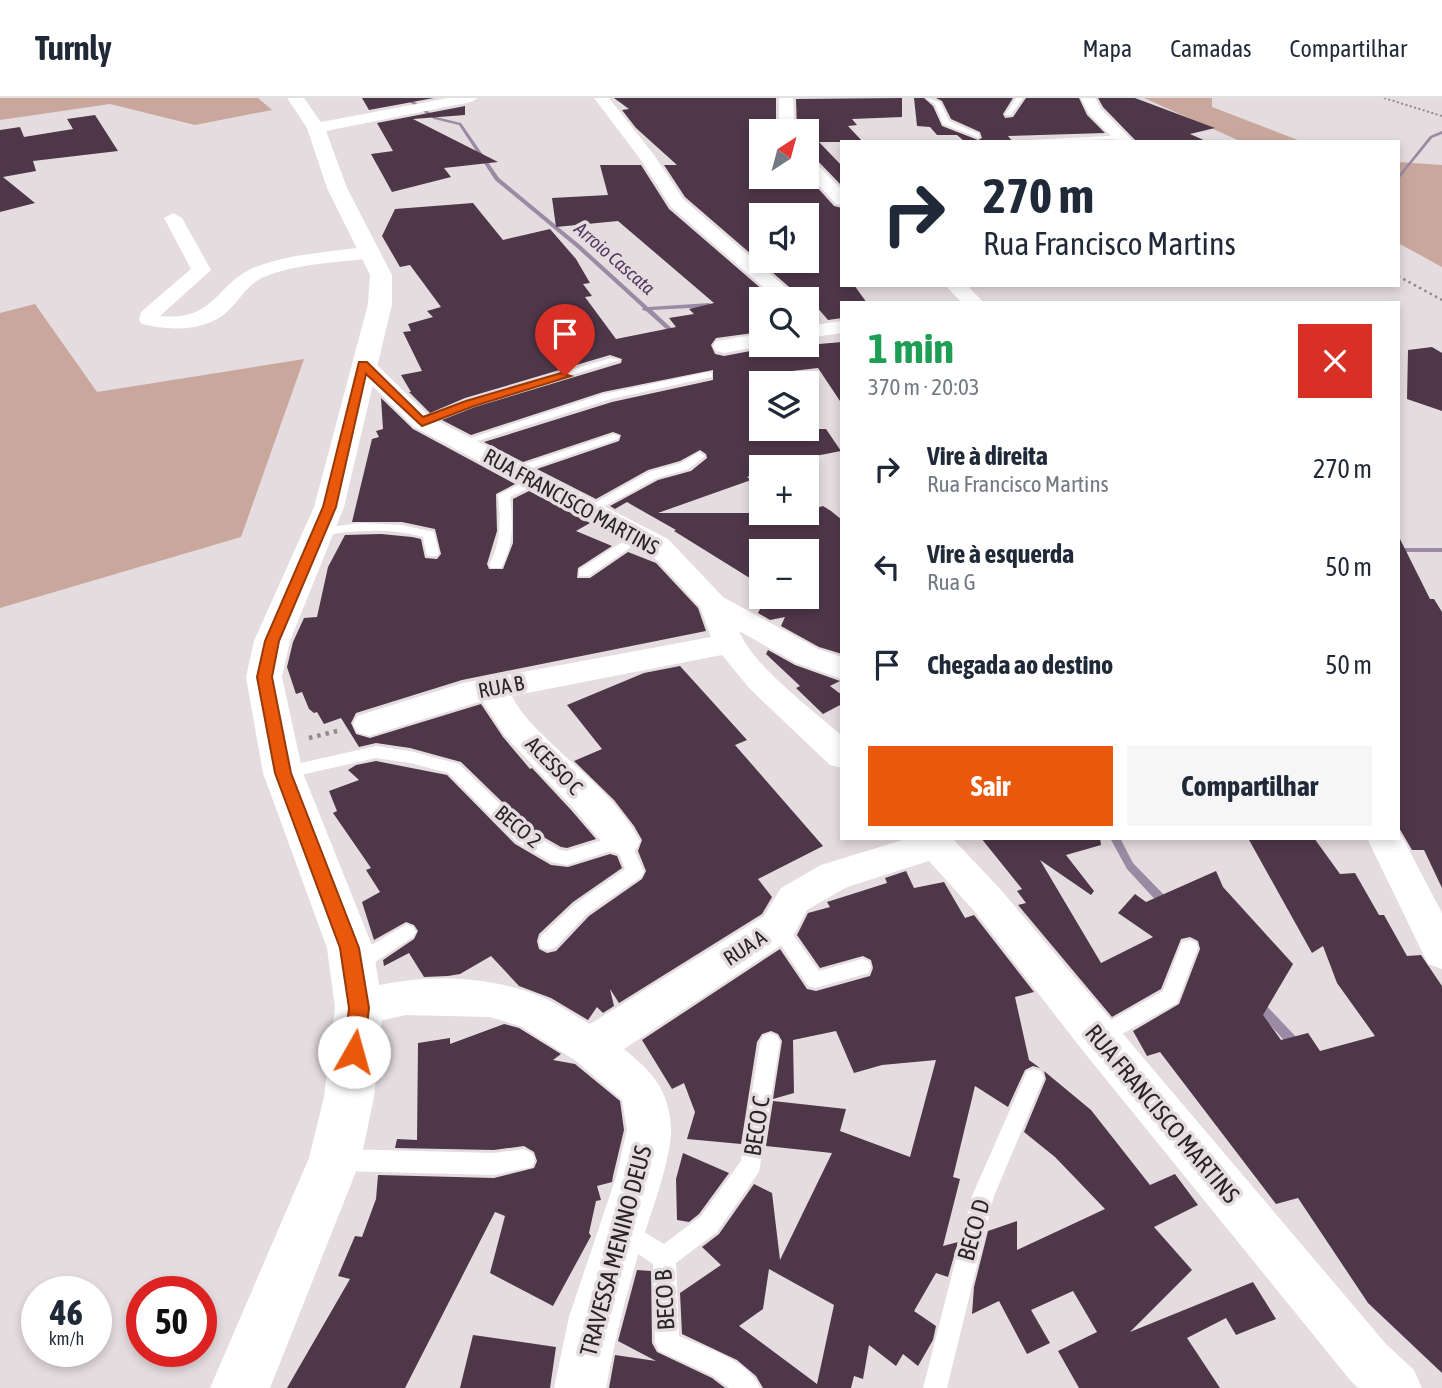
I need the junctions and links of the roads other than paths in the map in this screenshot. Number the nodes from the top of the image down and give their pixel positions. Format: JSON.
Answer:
{"nodes":[{"id":1,"x":467,"y":98,"type":"edge"},
{"id":2,"x":601,"y":98,"type":"edge"},
{"id":3,"x":786,"y":98,"type":"edge"},
{"id":4,"x":929,"y":98,"type":"edge"},
{"id":5,"x":1020,"y":98,"type":"edge"},
{"id":6,"x":1088,"y":98,"type":"edge"},
{"id":7,"x":305,"y":113,"type":"edge"},
{"id":8,"x":1008,"y":113,"type":"dead end"},
{"id":9,"x":787,"y":119,"type":"edge"},
{"id":10,"x":976,"y":136,"type":"dead end"},
{"id":11,"x":1124,"y":139,"type":"edge"},
{"id":12,"x":1093,"y":140,"type":"edge"},
{"id":13,"x":819,"y":176,"type":"edge"},
{"id":14,"x":840,"y":198,"type":"edge"},
{"id":15,"x":173,"y":218,"type":"dead end"},
{"id":16,"x":372,"y":251,"type":"junction"},
{"id":17,"x":775,"y":287,"type":"edge"},
{"id":18,"x":957,"y":287,"type":"edge"},
{"id":19,"x":972,"y":301,"type":"edge"},
{"id":20,"x":749,"y":342,"type":"edge"},
{"id":21,"x":724,"y":346,"type":"dead end"},
{"id":22,"x":615,"y":360,"type":"dead end"},
{"id":23,"x":363,"y":364,"type":"junction"},
{"id":24,"x":708,"y":375,"type":"dead end"},
{"id":25,"x":422,"y":422,"type":"junction"},
{"id":26,"x":614,"y":437,"type":"dead end"},
{"id":27,"x":461,"y":443,"type":"junction"},
{"id":28,"x":699,"y":456,"type":"dead end"},
{"id":29,"x":526,"y":475,"type":"junction"},
{"id":30,"x":590,"y":509,"type":"junction"},
{"id":31,"x":320,"y":532,"type":"junction"},
{"id":32,"x":639,"y":535,"type":"junction"},
{"id":33,"x":432,"y":553,"type":"dead end"},
{"id":34,"x":496,"y":565,"type":"dead end"},
{"id":35,"x":584,"y":573,"type":"dead end"},
{"id":36,"x":713,"y":604,"type":"junction"},
{"id":37,"x":729,"y":644,"type":"junction"},
{"id":38,"x":840,"y":668,"type":"edge"},
{"id":39,"x":493,"y":688,"type":"junction"},
{"id":40,"x":369,"y":723,"type":"road end"},
{"id":41,"x":840,"y":754,"type":"edge"},
{"id":42,"x":280,"y":760,"type":"junction"},
{"id":43,"x":1386,"y":840,"type":"edge"},
{"id":44,"x":622,"y":841,"type":"junction"},
{"id":45,"x":933,"y":841,"type":"edge"},
{"id":46,"x":778,"y":927,"type":"junction"},
{"id":47,"x":407,"y":932,"type":"dead end"},
{"id":48,"x":548,"y":942,"type":"dead end"},
{"id":49,"x":1189,"y":948,"type":"dead end"},
{"id":50,"x":1442,"y":952,"type":"edge"},
{"id":51,"x":862,"y":967,"type":"dead end"},
{"id":52,"x":356,"y":987,"type":"junction"},
{"id":53,"x":1098,"y":1038,"type":"junction"},
{"id":54,"x":770,"y":1042,"type":"dead end"},
{"id":55,"x":592,"y":1047,"type":"junction"},
{"id":56,"x":1034,"y":1078,"type":"dead end"},
{"id":57,"x":335,"y":1159,"type":"junction"},
{"id":58,"x":524,"y":1160,"type":"dead end"},
{"id":59,"x":621,"y":1229,"type":"junction"},
{"id":60,"x":664,"y":1258,"type":"junction"},
{"id":61,"x":240,"y":1388,"type":"edge"},
{"id":62,"x":580,"y":1388,"type":"edge"},
{"id":63,"x":747,"y":1388,"type":"edge"},
{"id":64,"x":935,"y":1388,"type":"edge"},
{"id":65,"x":1396,"y":1388,"type":"edge"}],
"edges":[{"from":1,"to":7,"type":"street"},
{"from":2,"to":17,"type":"street"},
{"from":3,"to":9,"type":"street"},
{"from":4,"to":10,"type":"lane"},
{"from":5,"to":8,"type":"lane"},
{"from":6,"to":11,"type":"street"},
{"from":7,"to":16,"type":"main road"},
{"from":11,"to":12,"type":"lane"},
{"from":13,"to":14,"type":"street"},
{"from":15,"to":16,"type":"street"},
{"from":16,"to":23,"type":"main road"},
{"from":18,"to":19,"type":"street"},
{"from":20,"to":21,"type":"street"},
{"from":22,"to":25,"type":"lane"},
{"from":23,"to":25,"type":"street","name":"RUA FRANCISCO MARTINS"},
{"from":23,"to":31,"type":"main road"},
{"from":24,"to":27,"type":"lane"},
{"from":25,"to":27,"type":"street","name":"RUA FRANCISCO MARTINS"},
{"from":26,"to":29,"type":"lane"},
{"from":27,"to":29,"type":"street","name":"RUA FRANCISCO MARTINS"},
{"from":28,"to":30,"type":"lane"},
{"from":29,"to":30,"type":"street","name":"RUA FRANCISCO MARTINS"},
{"from":29,"to":34,"type":"lane"},
{"from":30,"to":32,"type":"street","name":"RUA FRANCISCO MARTINS"},
{"from":31,"to":33,"type":"lane"},
{"from":31,"to":42,"type":"main road"},
{"from":32,"to":35,"type":"lane"},
{"from":32,"to":36,"type":"street","name":"RUA FRANCISCO MARTINS"},
{"from":36,"to":37,"type":"street","name":"RUA FRANCISCO MARTINS"},
{"from":36,"to":38,"type":"street"},
{"from":37,"to":39,"type":"street","name":"RUA B"},
{"from":37,"to":41,"type":"street","name":"RUA FRANCISCO MARTINS"},
{"from":39,"to":40,"type":"street","name":"RUA B"},
{"from":39,"to":44,"type":"street","name":"ACESSO C"},
{"from":42,"to":44,"type":"lane","name":"BECO 2"},
{"from":42,"to":52,"type":"main road"},
{"from":43,"to":50,"type":"street"},
{"from":44,"to":48,"type":"lane"},
{"from":45,"to":46,"type":"street","name":"RUA A"},
{"from":45,"to":53,"type":"street","name":"RUA FRANCISCO MARTINS"},
{"from":46,"to":51,"type":"lane"},
{"from":46,"to":55,"type":"street","name":"RUA A"},
{"from":47,"to":52,"type":"lane"},
{"from":49,"to":53,"type":"lane"},
{"from":52,"to":55,"type":"street","name":"TRAVESSA MENINO DEUS"},
{"from":52,"to":57,"type":"main road"},
{"from":53,"to":65,"type":"street","name":"RUA FRANCISCO MARTINS"},
{"from":54,"to":60,"type":"lane","name":"BECO C"},
{"from":55,"to":59,"type":"street","name":"TRAVESSA MENINO DEUS"},
{"from":56,"to":64,"type":"lane","name":"BECO D"},
{"from":57,"to":58,"type":"lane"},
{"from":57,"to":61,"type":"main road"},
{"from":59,"to":60,"type":"lane","name":"BECO B"},
{"from":59,"to":62,"type":"street","name":"TRAVESSA MENINO DEUS"},
{"from":60,"to":63,"type":"lane","name":"BECO B"}]}
